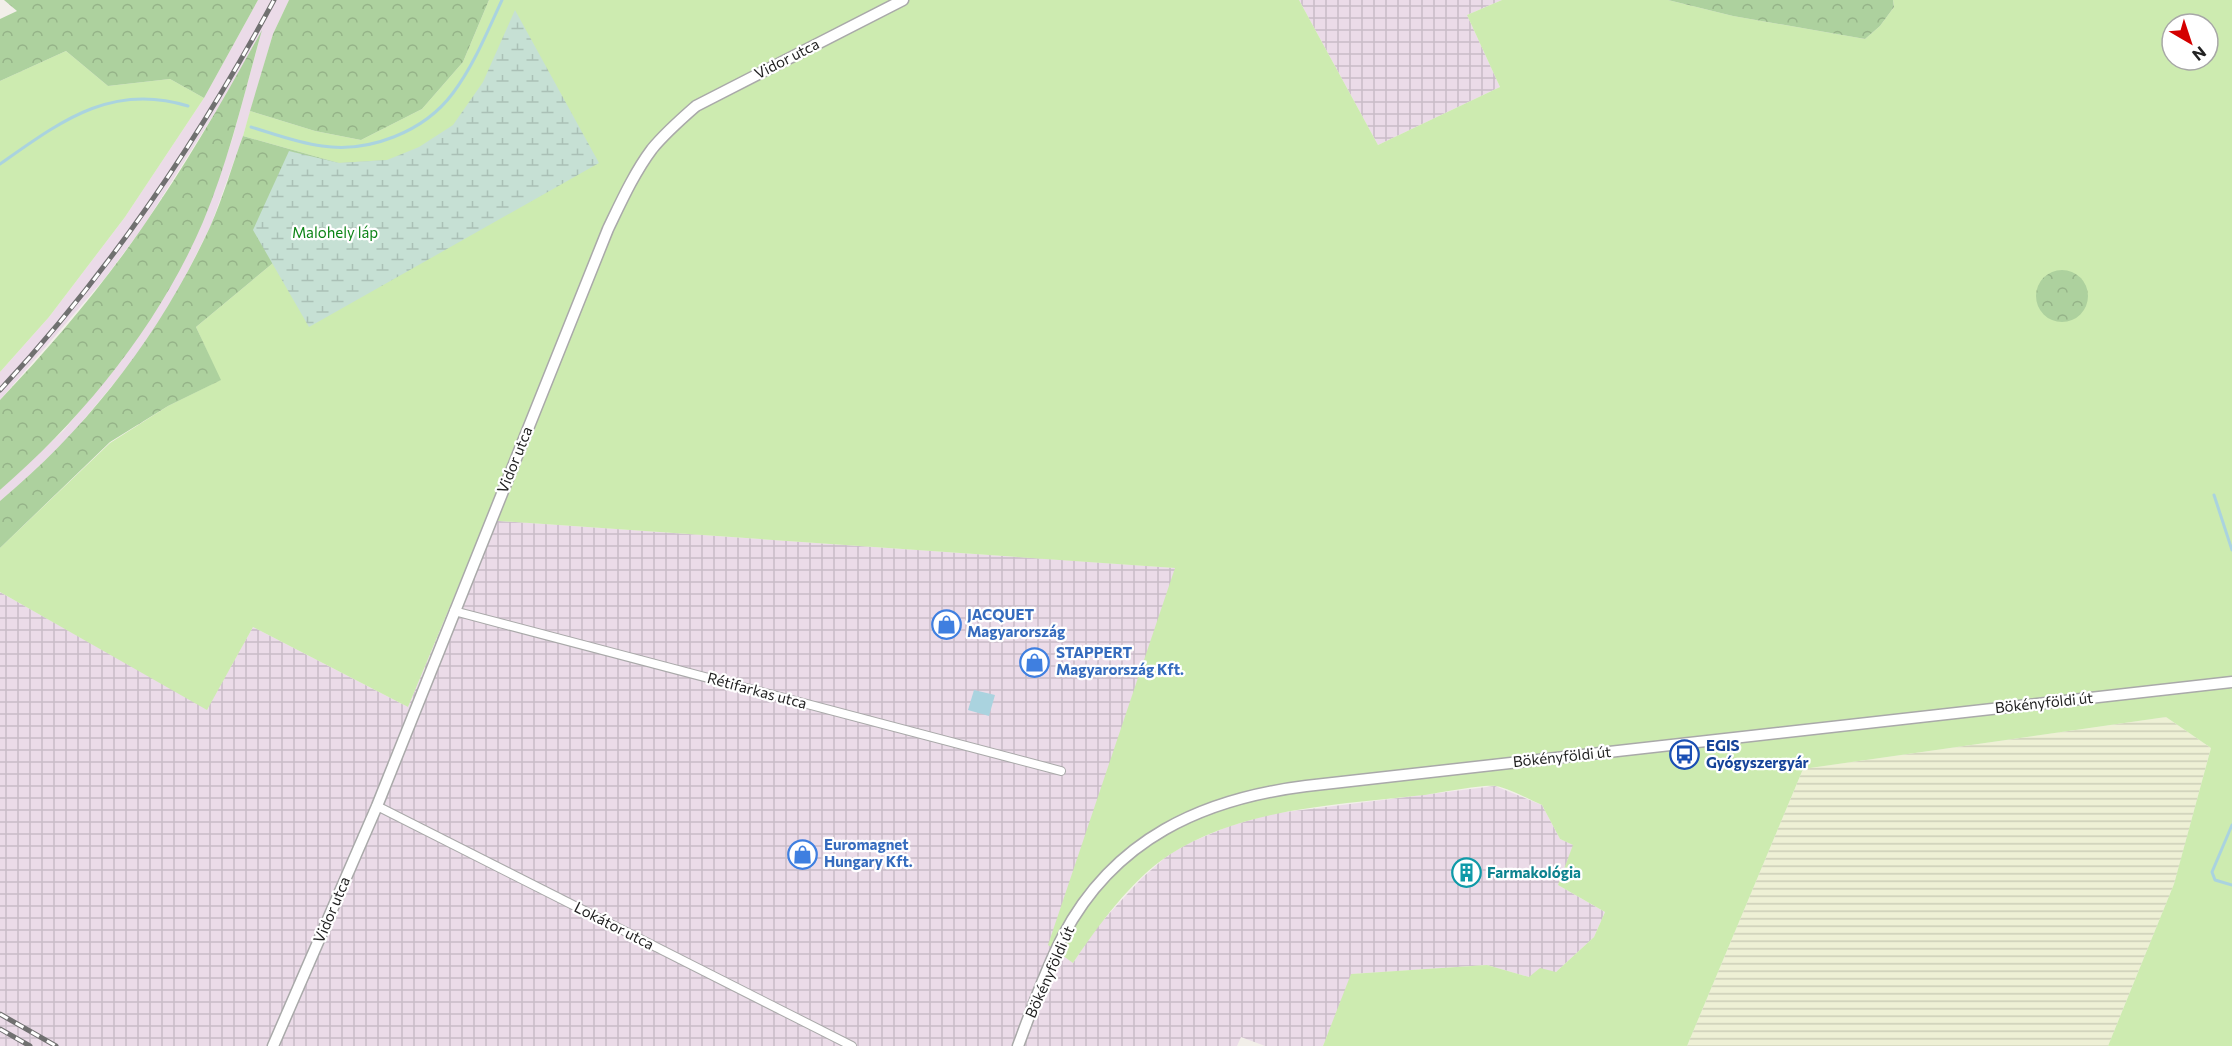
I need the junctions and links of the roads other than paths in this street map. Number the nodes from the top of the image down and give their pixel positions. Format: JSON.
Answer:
{"nodes":[{"id":1,"x":903,"y":0,"type":"edge"},
{"id":2,"x":454,"y":611,"type":"junction"},
{"id":3,"x":2232,"y":682,"type":"edge"},
{"id":4,"x":1060,"y":771,"type":"dead end"},
{"id":5,"x":377,"y":806,"type":"junction"},
{"id":6,"x":273,"y":1046,"type":"edge"},
{"id":7,"x":852,"y":1046,"type":"edge"},
{"id":8,"x":1018,"y":1046,"type":"edge"}],
"edges":[{"from":1,"to":2,"type":"street","name":"Vidor utca"},
{"from":2,"to":4,"type":"street","name":"Rétifarkas utca"},
{"from":2,"to":5,"type":"street","name":"Vidor utca"},
{"from":3,"to":8,"type":"street","name":"Bökényföldi út"},
{"from":5,"to":6,"type":"street","name":"Vidor utca"},
{"from":5,"to":7,"type":"street","name":"Lokátor utca"}]}
